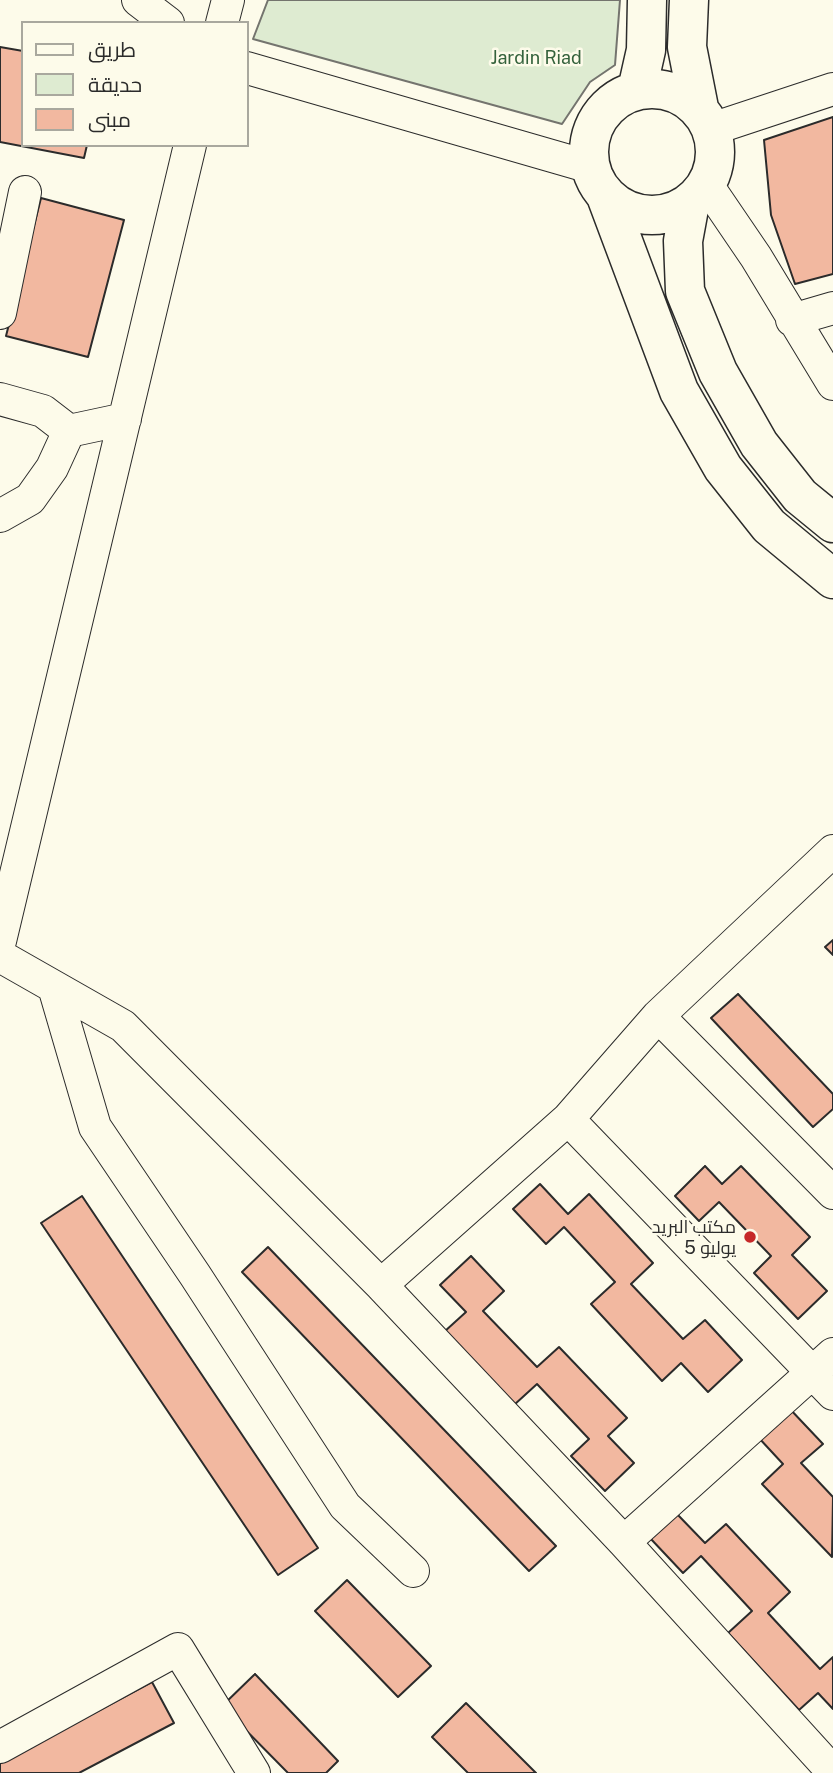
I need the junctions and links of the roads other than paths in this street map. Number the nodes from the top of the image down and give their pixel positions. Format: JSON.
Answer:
{"nodes":[{"id":1,"x":138,"y":0,"type":"edge"},
{"id":2,"x":228,"y":0,"type":"edge"},
{"id":3,"x":647,"y":0,"type":"edge"},
{"id":4,"x":689,"y":0,"type":"edge"},
{"id":5,"x":165,"y":21,"type":"edge"},
{"id":6,"x":223,"y":21,"type":"edge"},
{"id":7,"x":248,"y":68,"type":"edge"},
{"id":8,"x":833,"y":89,"type":"edge"},
{"id":9,"x":637,"y":90,"type":"junction"},
{"id":10,"x":706,"y":119,"type":"junction"},
{"id":11,"x":190,"y":147,"type":"edge"},
{"id":12,"x":598,"y":182,"type":"junction"},
{"id":13,"x":25,"y":192,"type":"dead end"},
{"id":14,"x":699,"y":194,"type":"junction"},
{"id":15,"x":833,"y":308,"type":"edge"},
{"id":16,"x":0,"y":313,"type":"edge"},
{"id":17,"x":792,"y":320,"type":"junction"},
{"id":18,"x":833,"y":384,"type":"edge"},
{"id":19,"x":0,"y":399,"type":"edge"},
{"id":20,"x":125,"y":419,"type":"junction"},
{"id":21,"x":69,"y":431,"type":"junction"},
{"id":22,"x":0,"y":516,"type":"edge"},
{"id":23,"x":833,"y":523,"type":"edge"},
{"id":24,"x":833,"y":579,"type":"edge"},
{"id":25,"x":833,"y":851,"type":"edge"},
{"id":26,"x":0,"y":941,"type":"edge"},
{"id":27,"x":0,"y":957,"type":"edge"},
{"id":28,"x":54,"y":987,"type":"junction"},
{"id":29,"x":658,"y":1016,"type":"junction"},
{"id":30,"x":568,"y":1119,"type":"junction"},
{"id":31,"x":833,"y":1194,"type":"edge"},
{"id":32,"x":381,"y":1285,"type":"junction"},
{"id":33,"x":826,"y":1374,"type":"edge"},
{"id":34,"x":624,"y":1542,"type":"junction"},
{"id":35,"x":413,"y":1571,"type":"dead end"},
{"id":36,"x":0,"y":1747,"type":"edge"},
{"id":37,"x":833,"y":1772,"type":"edge"},
{"id":38,"x":254,"y":1773,"type":"edge"}],
"edges":[{"from":1,"to":5,"type":"street"},
{"from":2,"to":6,"type":"street"},
{"from":3,"to":9,"type":"main road"},
{"from":4,"to":10,"type":"main road"},
{"from":7,"to":12,"type":"street"},
{"from":8,"to":10,"type":"street"},
{"from":9,"to":10,"type":"main road"},
{"from":9,"to":12,"type":"main road"},
{"from":10,"to":14,"type":"main road"},
{"from":11,"to":20,"type":"street"},
{"from":12,"to":14,"type":"main road"},
{"from":12,"to":24,"type":"main road"},
{"from":13,"to":16,"type":"street"},
{"from":14,"to":17,"type":"street"},
{"from":14,"to":23,"type":"main road"},
{"from":15,"to":17,"type":"street"},
{"from":17,"to":18,"type":"street"},
{"from":19,"to":21,"type":"street"},
{"from":20,"to":21,"type":"street"},
{"from":20,"to":26,"type":"street"},
{"from":21,"to":22,"type":"street"},
{"from":25,"to":29,"type":"street"},
{"from":27,"to":28,"type":"street"},
{"from":28,"to":32,"type":"street"},
{"from":28,"to":35,"type":"street"},
{"from":29,"to":30,"type":"street"},
{"from":29,"to":31,"type":"street"},
{"from":30,"to":32,"type":"street"},
{"from":30,"to":33,"type":"street"},
{"from":32,"to":34,"type":"street"},
{"from":33,"to":34,"type":"street"},
{"from":34,"to":37,"type":"street"},
{"from":36,"to":38,"type":"street"}]}
